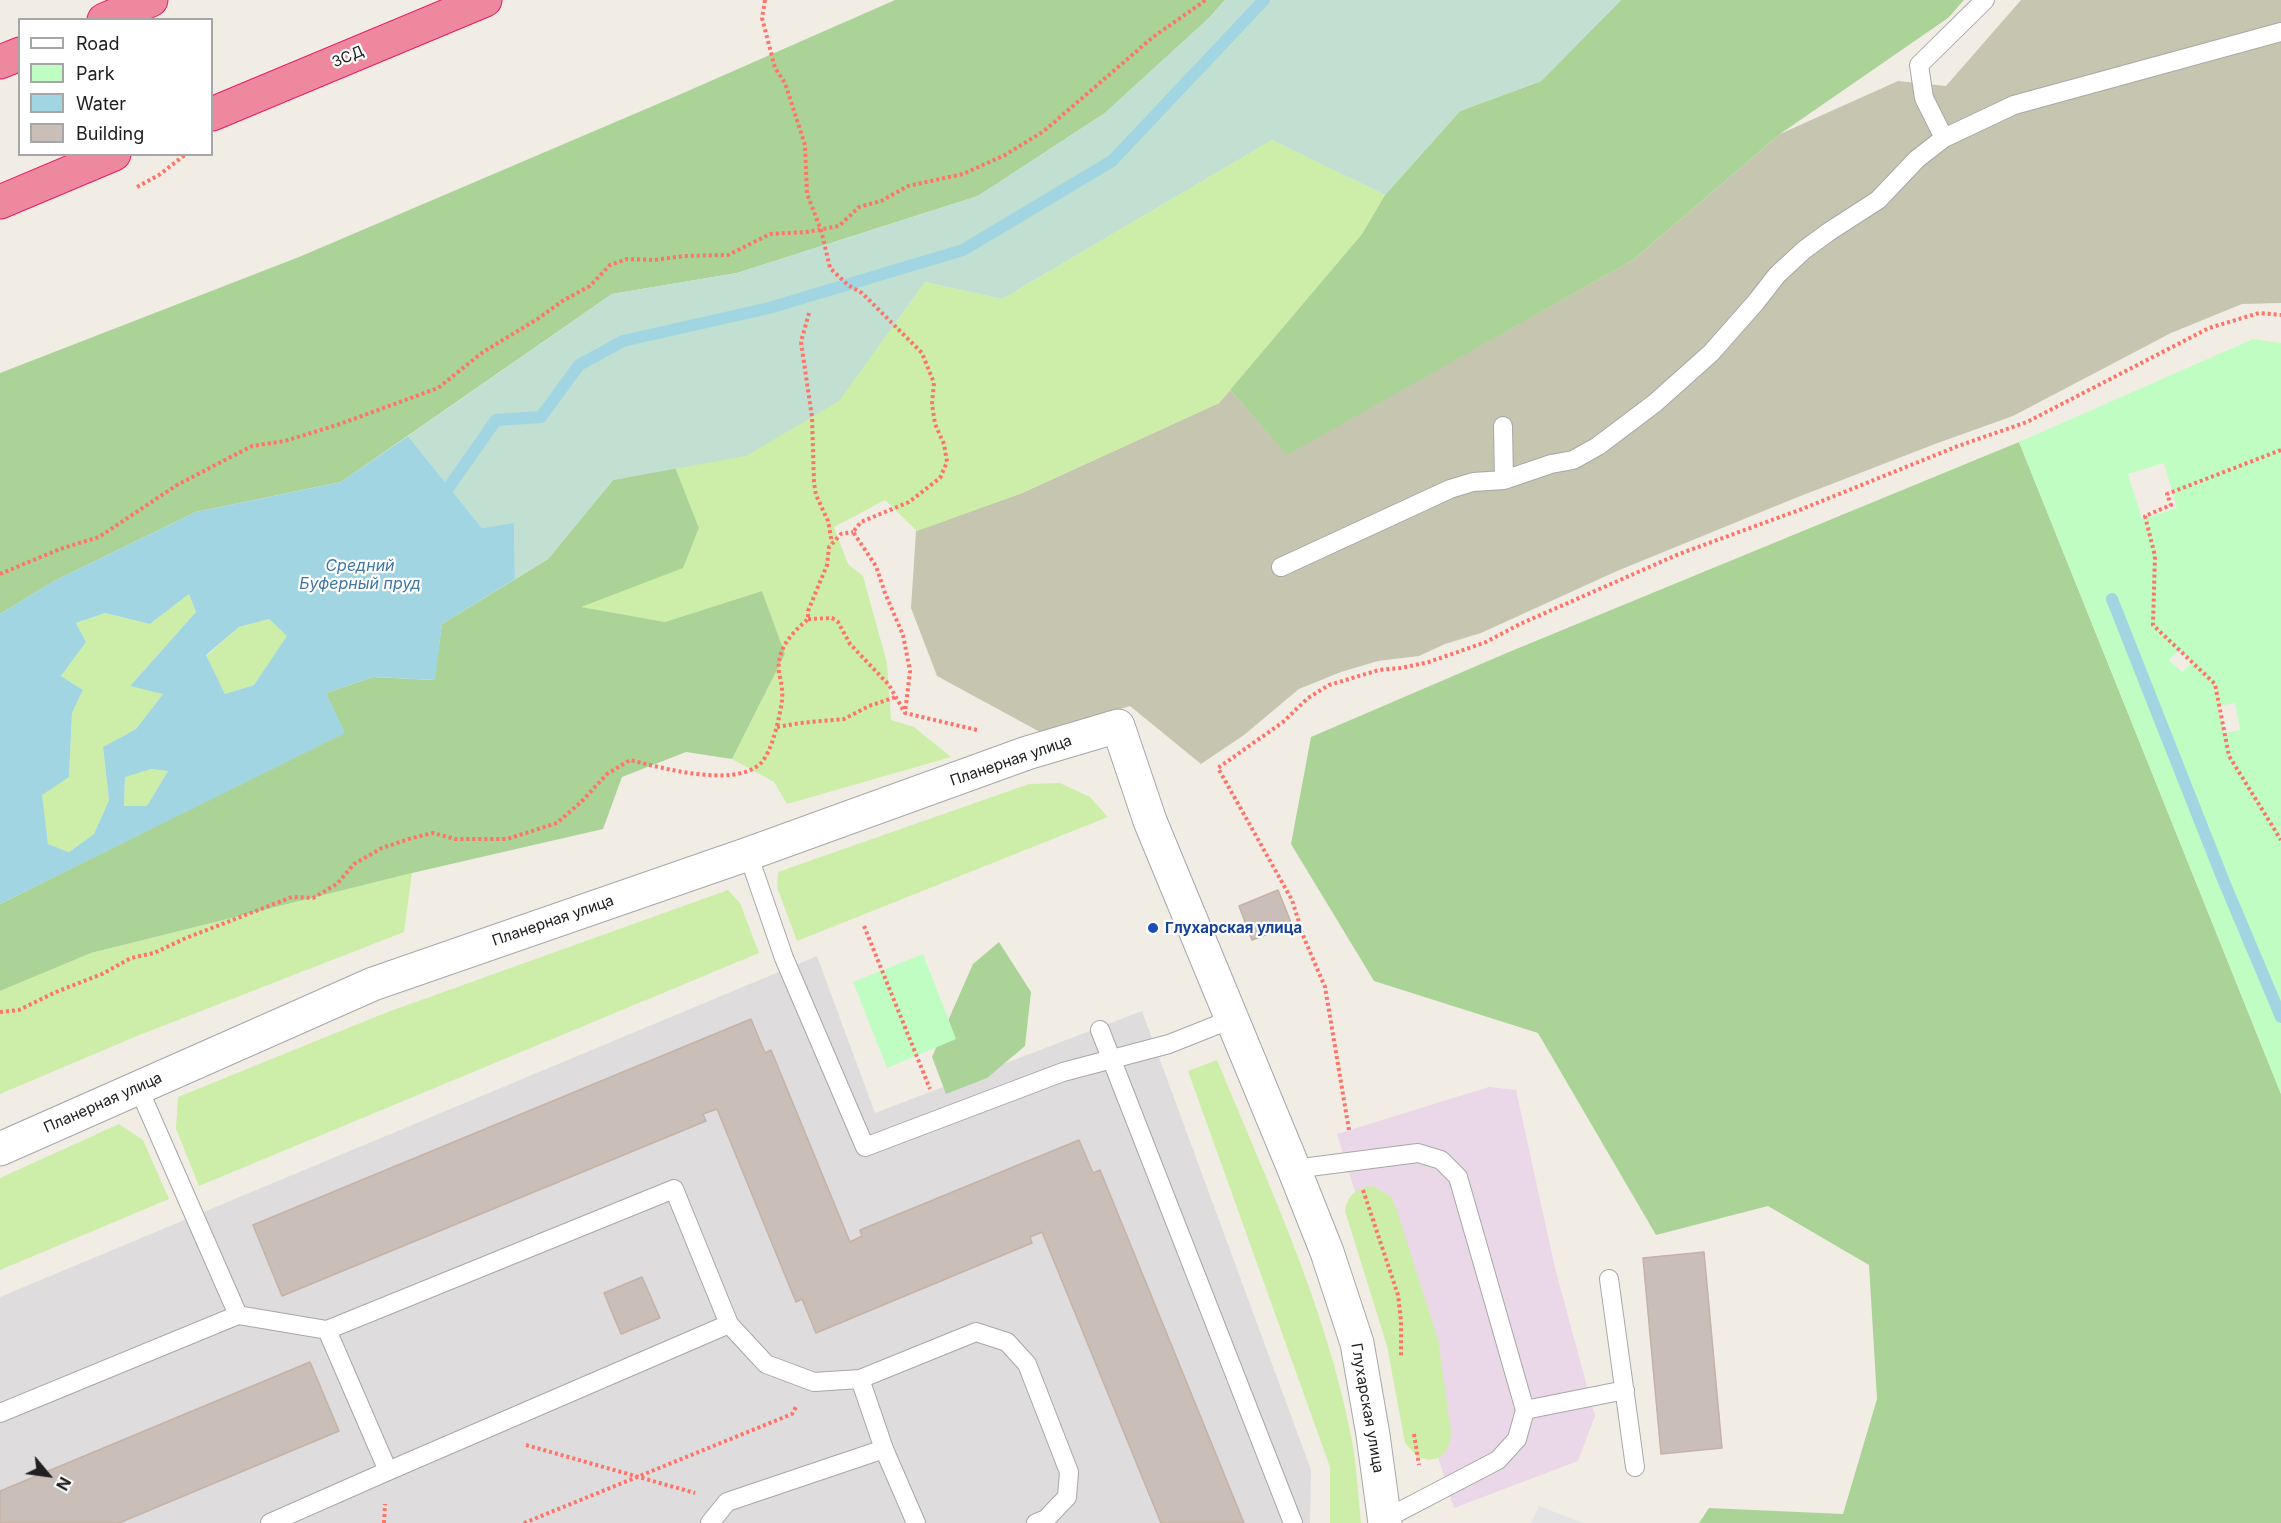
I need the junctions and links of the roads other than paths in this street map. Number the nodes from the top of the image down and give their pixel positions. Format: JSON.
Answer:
{"nodes":[{"id":1,"x":151,"y":0,"type":"edge"},
{"id":2,"x":485,"y":0,"type":"edge"},
{"id":3,"x":1985,"y":0,"type":"edge"},
{"id":4,"x":109,"y":18,"type":"edge"},
{"id":5,"x":2281,"y":32,"type":"edge"},
{"id":6,"x":18,"y":55,"type":"edge"},
{"id":7,"x":0,"y":62,"type":"edge"},
{"id":8,"x":213,"y":114,"type":"edge"},
{"id":9,"x":1944,"y":138,"type":"junction"},
{"id":10,"x":109,"y":156,"type":"edge"},
{"id":11,"x":0,"y":202,"type":"edge"},
{"id":12,"x":1503,"y":426,"type":"dead end"},
{"id":13,"x":1504,"y":480,"type":"junction"},
{"id":14,"x":1281,"y":567,"type":"dead end"},
{"id":15,"x":1118,"y":726,"type":"joint"},
{"id":16,"x":748,"y":854,"type":"junction"},
{"id":17,"x":1232,"y":1019,"type":"junction"},
{"id":18,"x":1100,"y":1030,"type":"dead end"},
{"id":19,"x":1111,"y":1059,"type":"junction"},
{"id":20,"x":138,"y":1087,"type":"junction"},
{"id":21,"x":0,"y":1149,"type":"edge"},
{"id":22,"x":1294,"y":1169,"type":"junction"},
{"id":23,"x":1609,"y":1279,"type":"dead end"},
{"id":24,"x":238,"y":1315,"type":"junction"},
{"id":25,"x":729,"y":1324,"type":"junction"},
{"id":26,"x":327,"y":1330,"type":"junction"},
{"id":27,"x":860,"y":1378,"type":"junction"},
{"id":28,"x":1625,"y":1390,"type":"junction"},
{"id":29,"x":1525,"y":1410,"type":"junction"},
{"id":30,"x":0,"y":1413,"type":"edge"},
{"id":31,"x":884,"y":1449,"type":"junction"},
{"id":32,"x":1635,"y":1467,"type":"dead end"},
{"id":33,"x":388,"y":1471,"type":"junction"},
{"id":34,"x":1385,"y":1521,"type":"edge"},
{"id":35,"x":270,"y":1523,"type":"edge"},
{"id":36,"x":710,"y":1523,"type":"edge"},
{"id":37,"x":916,"y":1523,"type":"edge"},
{"id":38,"x":1036,"y":1523,"type":"edge"},
{"id":39,"x":1293,"y":1523,"type":"edge"}],
"edges":[{"from":1,"to":4,"type":"highway"},
{"from":2,"to":8,"type":"highway","name":"ЗСД"},
{"from":3,"to":9,"type":"lane"},
{"from":5,"to":9,"type":"lane"},
{"from":6,"to":7,"type":"highway"},
{"from":9,"to":13,"type":"lane"},
{"from":10,"to":11,"type":"highway"},
{"from":12,"to":13,"type":"lane"},
{"from":13,"to":14,"type":"lane"},
{"from":15,"to":16,"type":"street","name":"Планерная улица"},
{"from":15,"to":17,"type":"street","name":"Глухарская улица"},
{"from":16,"to":19,"type":"lane"},
{"from":16,"to":20,"type":"street","name":"Планерная улица"},
{"from":17,"to":19,"type":"lane"},
{"from":17,"to":22,"type":"street","name":"Глухарская улица"},
{"from":18,"to":19,"type":"lane"},
{"from":19,"to":39,"type":"lane"},
{"from":20,"to":21,"type":"street","name":"Планерная улица"},
{"from":20,"to":24,"type":"lane"},
{"from":22,"to":29,"type":"lane"},
{"from":22,"to":34,"type":"street","name":"Глухарская улица"},
{"from":23,"to":28,"type":"lane"},
{"from":24,"to":26,"type":"lane"},
{"from":24,"to":30,"type":"lane"},
{"from":25,"to":26,"type":"lane"},
{"from":25,"to":27,"type":"lane"},
{"from":25,"to":33,"type":"lane"},
{"from":26,"to":33,"type":"lane"},
{"from":27,"to":31,"type":"lane"},
{"from":27,"to":38,"type":"lane"},
{"from":28,"to":29,"type":"lane"},
{"from":28,"to":32,"type":"lane"},
{"from":29,"to":34,"type":"lane"},
{"from":31,"to":36,"type":"lane"},
{"from":31,"to":37,"type":"lane"},
{"from":33,"to":35,"type":"lane"}]}
